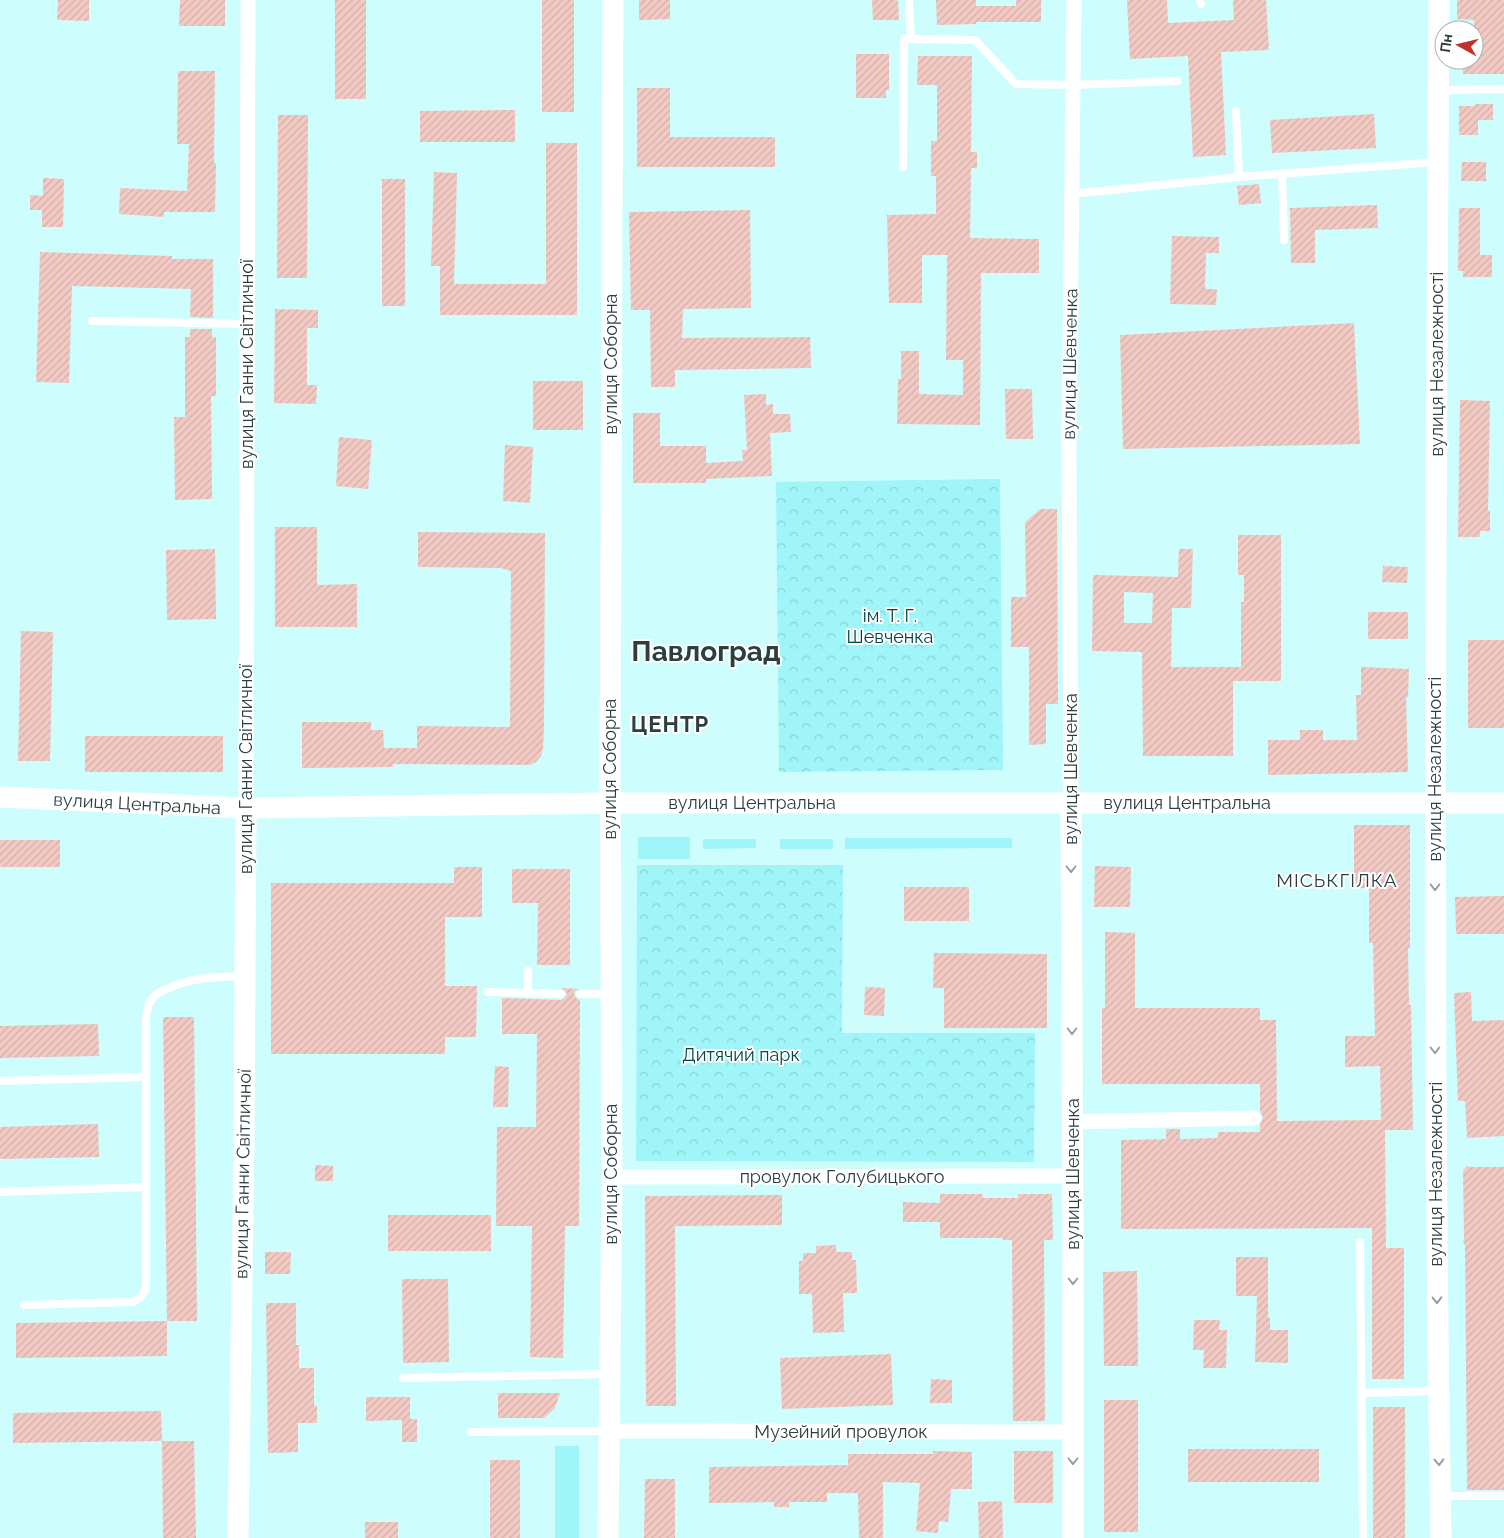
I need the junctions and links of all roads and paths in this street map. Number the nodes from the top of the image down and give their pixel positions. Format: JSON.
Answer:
{"nodes":[{"id":1,"x":248,"y":0,"type":"edge"},
{"id":2,"x":613,"y":0,"type":"edge"},
{"id":3,"x":909,"y":0,"type":"edge"},
{"id":4,"x":1074,"y":0,"type":"edge"},
{"id":5,"x":1439,"y":0,"type":"edge"},
{"id":6,"x":911,"y":39,"type":"junction"},
{"id":7,"x":1177,"y":81,"type":"dead end"},
{"id":8,"x":1073,"y":85,"type":"junction"},
{"id":9,"x":1504,"y":89,"type":"edge"},
{"id":10,"x":1439,"y":90,"type":"junction"},
{"id":11,"x":1236,"y":111,"type":"dead end"},
{"id":12,"x":1438,"y":162,"type":"junction"},
{"id":13,"x":903,"y":167,"type":"dead end"},
{"id":14,"x":1282,"y":174,"type":"junction"},
{"id":15,"x":1239,"y":177,"type":"junction"},
{"id":16,"x":1072,"y":194,"type":"junction"},
{"id":17,"x":1284,"y":240,"type":"dead end"},
{"id":18,"x":92,"y":321,"type":"dead end"},
{"id":19,"x":248,"y":324,"type":"junction"},
{"id":20,"x":0,"y":797,"type":"edge"},
{"id":21,"x":1071,"y":802,"type":"junction"},
{"id":22,"x":610,"y":803,"type":"junction"},
{"id":23,"x":1504,"y":803,"type":"edge"},
{"id":24,"x":1435,"y":804,"type":"junction"},
{"id":25,"x":246,"y":808,"type":"junction"},
{"id":26,"x":528,"y":971,"type":"dead end"},
{"id":27,"x":245,"y":976,"type":"junction"},
{"id":28,"x":487,"y":992,"type":"dead end"},
{"id":29,"x":528,"y":993,"type":"junction"},
{"id":30,"x":561,"y":994,"type":"dead end"},
{"id":31,"x":580,"y":994,"type":"dead end"},
{"id":32,"x":612,"y":994,"type":"junction"},
{"id":33,"x":146,"y":1078,"type":"junction"},
{"id":34,"x":0,"y":1081,"type":"edge"},
{"id":35,"x":1254,"y":1118,"type":"dead end"},
{"id":36,"x":1072,"y":1122,"type":"junction"},
{"id":37,"x":1072,"y":1176,"type":"junction"},
{"id":38,"x":612,"y":1177,"type":"junction"},
{"id":39,"x":146,"y":1187,"type":"junction"},
{"id":40,"x":0,"y":1192,"type":"edge"},
{"id":41,"x":1360,"y":1242,"type":"dead end"},
{"id":42,"x":24,"y":1305,"type":"dead end"},
{"id":43,"x":610,"y":1374,"type":"junction"},
{"id":44,"x":403,"y":1378,"type":"dead end"},
{"id":45,"x":1438,"y":1391,"type":"junction"},
{"id":46,"x":1362,"y":1393,"type":"junction"},
{"id":47,"x":471,"y":1432,"type":"dead end"},
{"id":48,"x":609,"y":1432,"type":"junction"},
{"id":49,"x":1073,"y":1432,"type":"junction"},
{"id":50,"x":1440,"y":1496,"type":"junction"},
{"id":51,"x":1504,"y":1496,"type":"edge"},
{"id":52,"x":238,"y":1538,"type":"edge"},
{"id":53,"x":608,"y":1538,"type":"edge"},
{"id":54,"x":1073,"y":1538,"type":"edge"},
{"id":55,"x":1363,"y":1538,"type":"edge"},
{"id":56,"x":1441,"y":1538,"type":"edge"}],
"edges":[{"from":1,"to":19,"type":"street","name":"вулиця Ганни Світличної"},
{"from":2,"to":22,"type":"street","name":"вулиця Соборна"},
{"from":3,"to":6,"type":"lane"},
{"from":4,"to":8,"type":"street","name":"вулиця Шевченка"},
{"from":5,"to":10,"type":"street","name":"вулиця Незалежності"},
{"from":6,"to":8,"type":"lane"},
{"from":6,"to":13,"type":"lane"},
{"from":7,"to":8,"type":"lane"},
{"from":8,"to":16,"type":"street","name":"вулиця Шевченка"},
{"from":9,"to":10,"type":"lane"},
{"from":10,"to":12,"type":"street","name":"вулиця Незалежності"},
{"from":11,"to":15,"type":"lane"},
{"from":12,"to":14,"type":"lane"},
{"from":12,"to":24,"type":"street","name":"вулиця Незалежності"},
{"from":14,"to":15,"type":"lane"},
{"from":14,"to":17,"type":"lane"},
{"from":15,"to":16,"type":"lane"},
{"from":16,"to":21,"type":"street","name":"вулиця Шевченка"},
{"from":18,"to":19,"type":"lane"},
{"from":19,"to":25,"type":"street","name":"вулиця Ганни Світличної"},
{"from":20,"to":25,"type":"street","name":"вулиця Центральна"},
{"from":21,"to":22,"type":"street","name":"вулиця Центральна"},
{"from":21,"to":24,"type":"street","name":"вулиця Центральна"},
{"from":21,"to":36,"type":"street","name":"вулиця Шевченка","one_way":true},
{"from":22,"to":25,"type":"street","name":"вулиця Центральна"},
{"from":22,"to":32,"type":"street","name":"вулиця Соборна"},
{"from":23,"to":24,"type":"street","name":"вулиця Центральна"},
{"from":24,"to":45,"type":"street","name":"вулиця Незалежності","one_way":true},
{"from":25,"to":27,"type":"street","name":"вулиця Ганни Світличної"},
{"from":26,"to":29,"type":"lane"},
{"from":27,"to":33,"type":"lane"},
{"from":27,"to":52,"type":"street","name":"вулиця Ганни Світличної"},
{"from":28,"to":29,"type":"lane"},
{"from":29,"to":30,"type":"lane"},
{"from":31,"to":32,"type":"lane"},
{"from":32,"to":38,"type":"street","name":"вулиця Соборна"},
{"from":33,"to":34,"type":"lane"},
{"from":33,"to":39,"type":"lane"},
{"from":35,"to":36,"type":"street"},
{"from":36,"to":37,"type":"street","name":"вулиця Шевченка"},
{"from":37,"to":38,"type":"street","name":"провулок Голубицького"},
{"from":37,"to":49,"type":"street","name":"вулиця Шевченка","one_way":true},
{"from":38,"to":43,"type":"street","name":"вулиця Соборна"},
{"from":39,"to":40,"type":"lane"},
{"from":39,"to":42,"type":"lane"},
{"from":41,"to":46,"type":"lane"},
{"from":43,"to":44,"type":"lane"},
{"from":43,"to":48,"type":"street","name":"вулиця Соборна"},
{"from":45,"to":46,"type":"lane"},
{"from":45,"to":50,"type":"street","name":"вулиця Незалежності","one_way":true},
{"from":46,"to":55,"type":"lane"},
{"from":47,"to":48,"type":"lane"},
{"from":48,"to":49,"type":"street","name":"Музейний провулок"},
{"from":48,"to":53,"type":"street","name":"вулиця Соборна"},
{"from":49,"to":54,"type":"street","name":"вулиця Шевченка","one_way":true},
{"from":50,"to":51,"type":"lane"},
{"from":50,"to":56,"type":"street","name":"вулиця Незалежності"}]}
